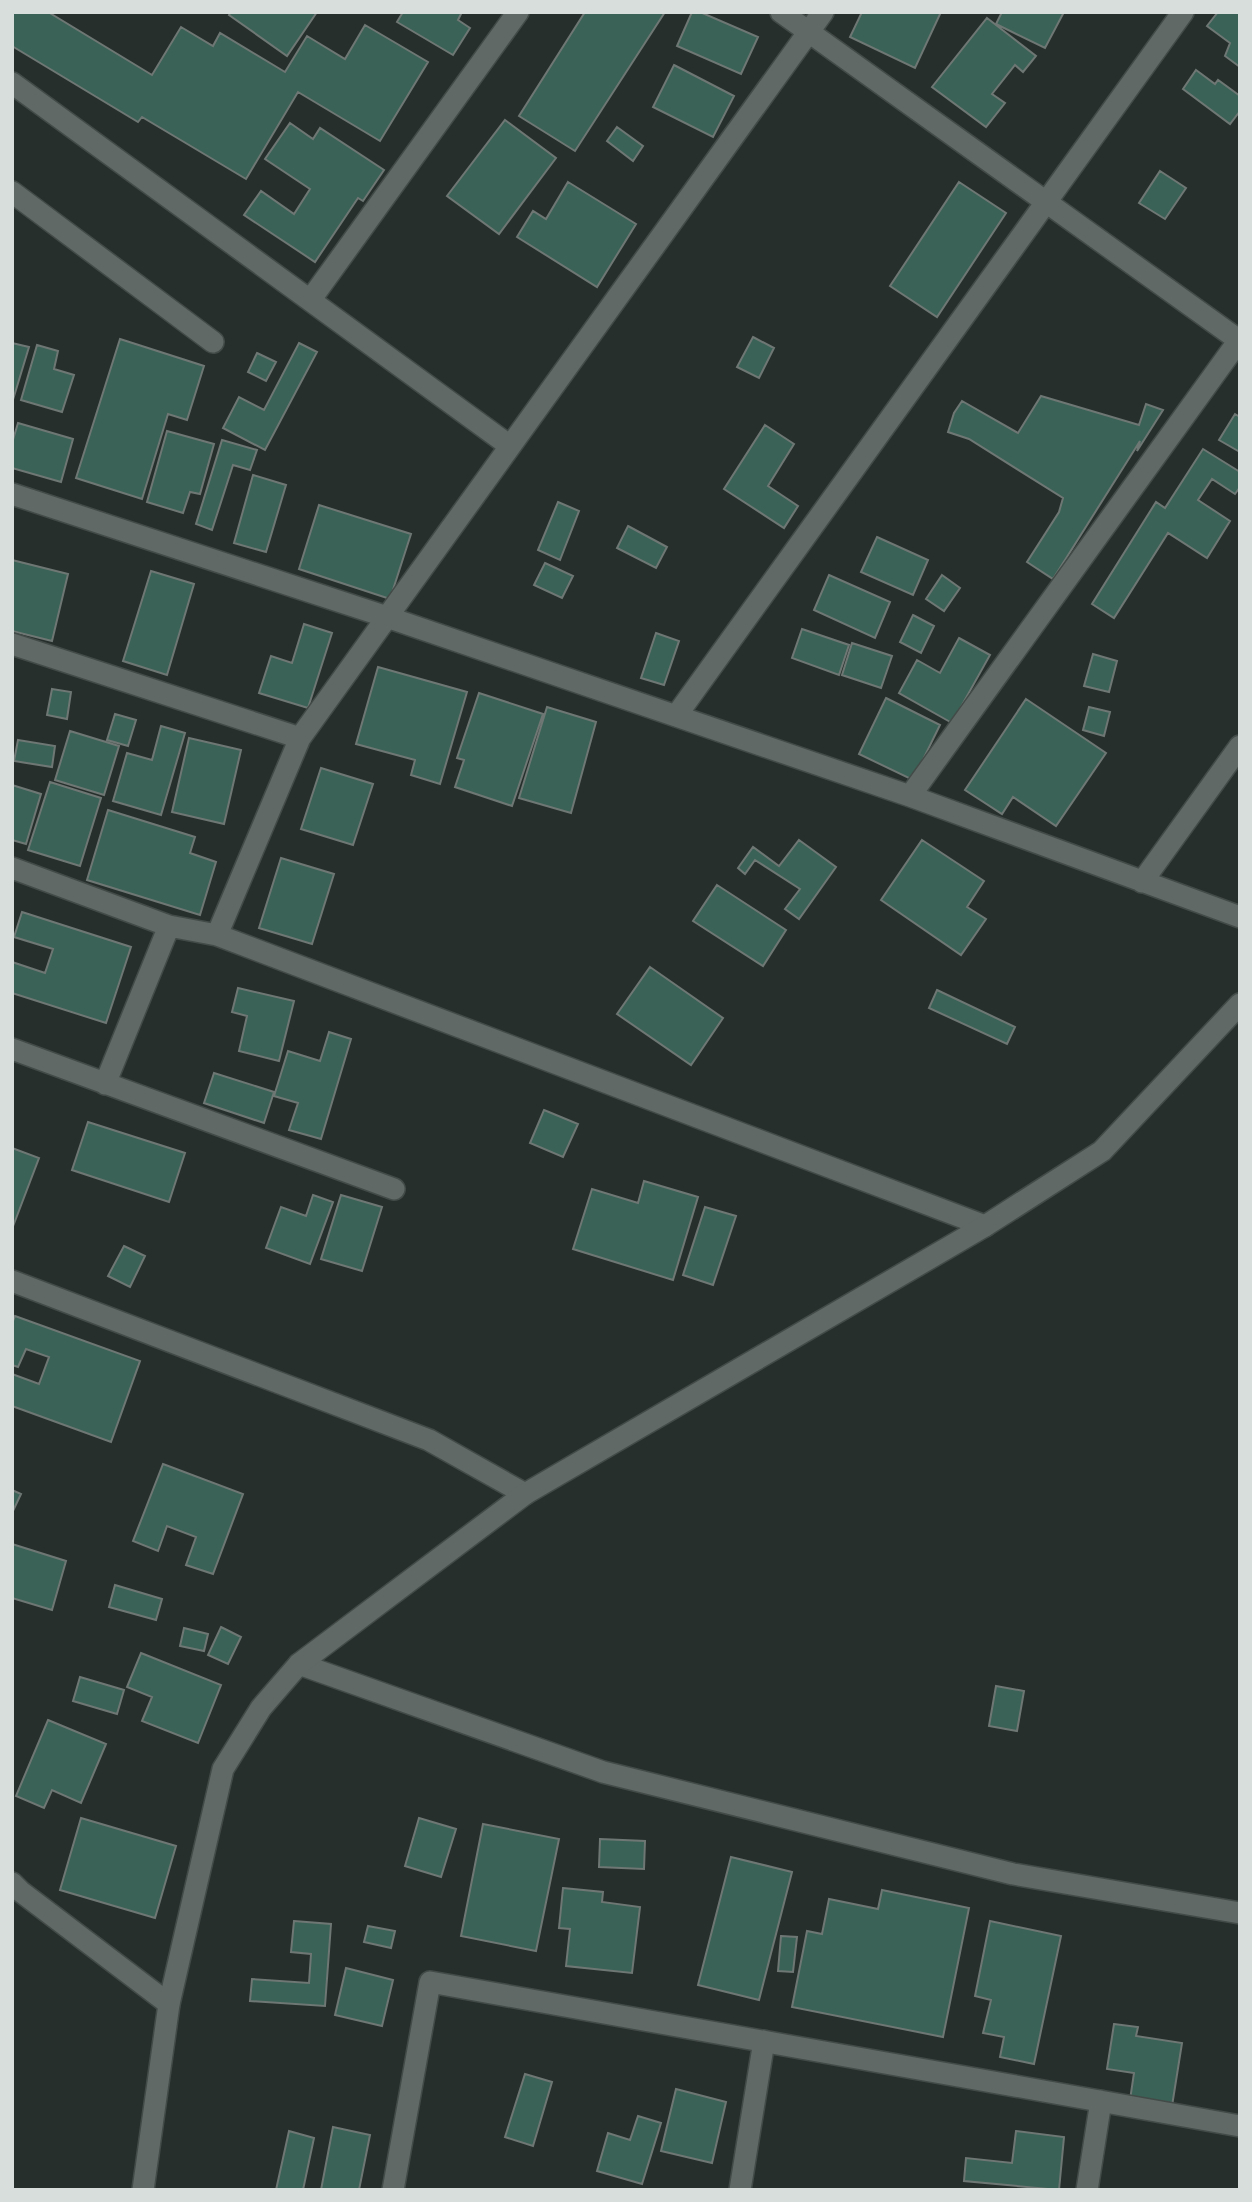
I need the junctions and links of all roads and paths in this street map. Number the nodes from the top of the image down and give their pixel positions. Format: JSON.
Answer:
{"nodes":[{"id":1,"x":518,"y":12,"type":"edge"},
{"id":2,"x":781,"y":12,"type":"edge"},
{"id":3,"x":823,"y":12,"type":"edge"},
{"id":4,"x":1183,"y":12,"type":"edge"},
{"id":5,"x":809,"y":32,"type":"junction"},
{"id":6,"x":12,"y":83,"type":"edge"},
{"id":7,"x":12,"y":192,"type":"edge"},
{"id":8,"x":1046,"y":202,"type":"junction"},
{"id":9,"x":311,"y":299,"type":"junction"},
{"id":10,"x":1239,"y":340,"type":"edge"},
{"id":11,"x":213,"y":342,"type":"dead end"},
{"id":12,"x":510,"y":446,"type":"junction"},
{"id":13,"x":12,"y":494,"type":"edge"},
{"id":14,"x":387,"y":617,"type":"junction"},
{"id":15,"x":12,"y":644,"type":"edge"},
{"id":16,"x":676,"y":716,"type":"junction"},
{"id":17,"x":300,"y":738,"type":"junction"},
{"id":18,"x":1240,"y":746,"type":"edge"},
{"id":19,"x":910,"y":796,"type":"junction"},
{"id":20,"x":12,"y":868,"type":"edge"},
{"id":21,"x":1142,"y":882,"type":"junction"},
{"id":22,"x":1240,"y":917,"type":"edge"},
{"id":23,"x":169,"y":926,"type":"junction"},
{"id":24,"x":216,"y":935,"type":"junction"},
{"id":25,"x":1240,"y":1004,"type":"edge"},
{"id":26,"x":12,"y":1049,"type":"edge"},
{"id":27,"x":105,"y":1084,"type":"junction"},
{"id":28,"x":394,"y":1189,"type":"dead end"},
{"id":29,"x":985,"y":1226,"type":"junction"},
{"id":30,"x":15,"y":1288,"type":"edge"},
{"id":31,"x":525,"y":1494,"type":"junction"},
{"id":32,"x":299,"y":1664,"type":"junction"},
{"id":33,"x":12,"y":1882,"type":"edge"},
{"id":34,"x":1240,"y":1913,"type":"edge"},
{"id":35,"x":169,"y":2004,"type":"junction"},
{"id":36,"x":764,"y":2041,"type":"junction"},
{"id":37,"x":1101,"y":2101,"type":"junction"},
{"id":38,"x":1240,"y":2126,"type":"edge"},
{"id":39,"x":143,"y":2190,"type":"edge"},
{"id":40,"x":393,"y":2190,"type":"edge"},
{"id":41,"x":740,"y":2190,"type":"edge"},
{"id":42,"x":1087,"y":2190,"type":"edge"}],
"edges":[{"from":1,"to":9,"type":"street"},
{"from":2,"to":5,"type":"street"},
{"from":3,"to":5,"type":"street"},
{"from":4,"to":8,"type":"street"},
{"from":5,"to":8,"type":"street"},
{"from":5,"to":12,"type":"street"},
{"from":6,"to":9,"type":"street"},
{"from":7,"to":11,"type":"street"},
{"from":8,"to":10,"type":"street"},
{"from":8,"to":16,"type":"street"},
{"from":9,"to":12,"type":"street"},
{"from":10,"to":19,"type":"street"},
{"from":12,"to":14,"type":"street"},
{"from":13,"to":14,"type":"street"},
{"from":14,"to":16,"type":"street"},
{"from":14,"to":17,"type":"street"},
{"from":15,"to":17,"type":"street"},
{"from":16,"to":19,"type":"street"},
{"from":17,"to":24,"type":"street"},
{"from":18,"to":21,"type":"street"},
{"from":19,"to":21,"type":"street"},
{"from":20,"to":23,"type":"street"},
{"from":21,"to":22,"type":"street"},
{"from":23,"to":24,"type":"street"},
{"from":23,"to":27,"type":"street"},
{"from":24,"to":29,"type":"street"},
{"from":25,"to":29,"type":"street"},
{"from":26,"to":27,"type":"street"},
{"from":27,"to":28,"type":"street"},
{"from":29,"to":31,"type":"street"},
{"from":30,"to":31,"type":"street"},
{"from":31,"to":32,"type":"street"},
{"from":32,"to":34,"type":"street"},
{"from":32,"to":35,"type":"street"},
{"from":33,"to":35,"type":"street"},
{"from":35,"to":39,"type":"street"},
{"from":36,"to":37,"type":"street"},
{"from":36,"to":40,"type":"street"},
{"from":36,"to":41,"type":"street"},
{"from":37,"to":38,"type":"street"},
{"from":37,"to":42,"type":"street"}]}
